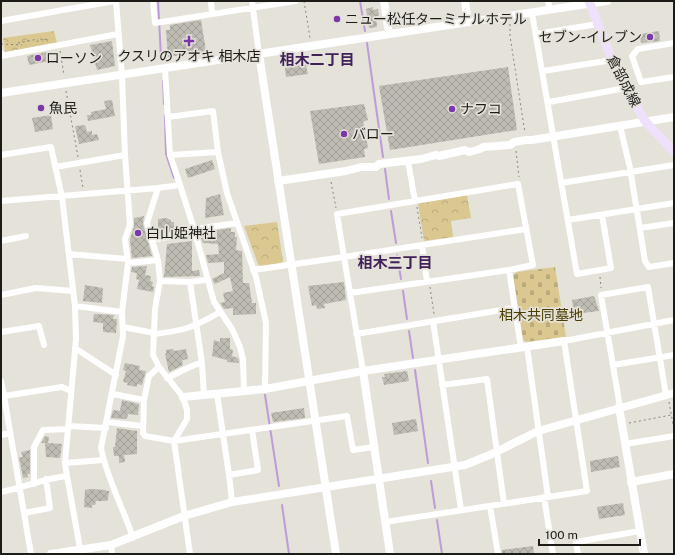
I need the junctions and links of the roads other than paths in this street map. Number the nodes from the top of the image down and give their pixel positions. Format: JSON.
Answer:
{"nodes":[{"id":1,"x":115,"y":1,"type":"edge"},
{"id":2,"x":154,"y":1,"type":"edge"},
{"id":3,"x":211,"y":1,"type":"edge"},
{"id":4,"x":252,"y":1,"type":"edge"},
{"id":5,"x":296,"y":1,"type":"edge"},
{"id":6,"x":384,"y":1,"type":"edge"},
{"id":7,"x":465,"y":1,"type":"edge"},
{"id":8,"x":548,"y":1,"type":"edge"},
{"id":9,"x":607,"y":1,"type":"edge"},
{"id":10,"x":589,"y":2,"type":"edge"},
{"id":11,"x":252,"y":8,"type":"junction"},
{"id":12,"x":550,"y":10,"type":"junction"},
{"id":13,"x":532,"y":13,"type":"junction"},
{"id":14,"x":212,"y":14,"type":"junction"},
{"id":15,"x":1,"y":21,"type":"edge"},
{"id":16,"x":468,"y":22,"type":"junction"},
{"id":17,"x":598,"y":24,"type":"junction"},
{"id":18,"x":118,"y":34,"type":"junction"},
{"id":19,"x":389,"y":34,"type":"junction"},
{"id":20,"x":536,"y":34,"type":"junction"},
{"id":21,"x":674,"y":43,"type":"edge"},
{"id":22,"x":1,"y":53,"type":"edge"},
{"id":23,"x":259,"y":54,"type":"junction"},
{"id":24,"x":612,"y":60,"type":"junction"},
{"id":25,"x":165,"y":69,"type":"junction"},
{"id":26,"x":542,"y":70,"type":"junction"},
{"id":27,"x":122,"y":76,"type":"junction"},
{"id":28,"x":674,"y":77,"type":"edge"},
{"id":29,"x":626,"y":88,"type":"junction"},
{"id":30,"x":1,"y":93,"type":"edge"},
{"id":31,"x":549,"y":102,"type":"junction"},
{"id":32,"x":168,"y":116,"type":"junction"},
{"id":33,"x":674,"y":117,"type":"edge"},
{"id":34,"x":645,"y":122,"type":"junction"},
{"id":35,"x":620,"y":126,"type":"junction"},
{"id":36,"x":553,"y":136,"type":"junction"},
{"id":37,"x":218,"y":152,"type":"junction"},
{"id":38,"x":674,"y":152,"type":"edge"},
{"id":39,"x":1,"y":155,"type":"edge"},
{"id":40,"x":125,"y":155,"type":"junction"},
{"id":41,"x":170,"y":155,"type":"junction"},
{"id":42,"x":408,"y":161,"type":"junction"},
{"id":43,"x":674,"y":165,"type":"edge"},
{"id":44,"x":55,"y":167,"type":"junction"},
{"id":45,"x":631,"y":172,"type":"junction"},
{"id":46,"x":278,"y":181,"type":"junction"},
{"id":47,"x":561,"y":183,"type":"junction"},
{"id":48,"x":180,"y":185,"type":"junction"},
{"id":49,"x":158,"y":188,"type":"junction"},
{"id":50,"x":127,"y":190,"type":"junction"},
{"id":51,"x":62,"y":197,"type":"junction"},
{"id":52,"x":1,"y":201,"type":"edge"},
{"id":53,"x":415,"y":201,"type":"junction"},
{"id":54,"x":674,"y":203,"type":"edge"},
{"id":55,"x":637,"y":209,"type":"junction"},
{"id":56,"x":602,"y":215,"type":"junction"},
{"id":57,"x":568,"y":220,"type":"junction"},
{"id":58,"x":674,"y":223,"type":"edge"},
{"id":59,"x":238,"y":224,"type":"junction"},
{"id":60,"x":640,"y":228,"type":"junction"},
{"id":61,"x":526,"y":229,"type":"junction"},
{"id":62,"x":194,"y":230,"type":"junction"},
{"id":63,"x":26,"y":236,"type":"dead end"},
{"id":64,"x":1,"y":240,"type":"edge"},
{"id":65,"x":151,"y":240,"type":"junction"},
{"id":66,"x":423,"y":246,"type":"junction"},
{"id":67,"x":69,"y":254,"type":"junction"},
{"id":68,"x":344,"y":257,"type":"junction"},
{"id":69,"x":158,"y":260,"type":"junction"},
{"id":70,"x":128,"y":261,"type":"junction"},
{"id":71,"x":674,"y":263,"type":"edge"},
{"id":72,"x":292,"y":266,"type":"junction"},
{"id":73,"x":254,"y":270,"type":"junction"},
{"id":74,"x":509,"y":270,"type":"junction"},
{"id":75,"x":160,"y":280,"type":"junction"},
{"id":76,"x":206,"y":280,"type":"junction"},
{"id":77,"x":428,"y":281,"type":"junction"},
{"id":78,"x":190,"y":282,"type":"junction"},
{"id":79,"x":73,"y":291,"type":"junction"},
{"id":80,"x":350,"y":293,"type":"junction"},
{"id":81,"x":1,"y":295,"type":"edge"},
{"id":82,"x":75,"y":306,"type":"junction"},
{"id":83,"x":514,"y":308,"type":"junction"},
{"id":84,"x":122,"y":312,"type":"junction"},
{"id":85,"x":220,"y":312,"type":"junction"},
{"id":86,"x":434,"y":320,"type":"junction"},
{"id":87,"x":674,"y":320,"type":"edge"},
{"id":88,"x":654,"y":323,"type":"junction"},
{"id":89,"x":197,"y":325,"type":"junction"},
{"id":90,"x":123,"y":327,"type":"junction"},
{"id":91,"x":1,"y":332,"type":"edge"},
{"id":92,"x":607,"y":332,"type":"junction"},
{"id":93,"x":154,"y":333,"type":"junction"},
{"id":94,"x":356,"y":334,"type":"junction"},
{"id":95,"x":564,"y":341,"type":"junction"},
{"id":96,"x":44,"y":345,"type":"dead end"},
{"id":97,"x":524,"y":347,"type":"junction"},
{"id":98,"x":75,"y":348,"type":"junction"},
{"id":99,"x":674,"y":355,"type":"edge"},
{"id":100,"x":660,"y":358,"type":"junction"},
{"id":101,"x":439,"y":360,"type":"junction"},
{"id":102,"x":202,"y":363,"type":"junction"},
{"id":103,"x":613,"y":365,"type":"junction"},
{"id":104,"x":159,"y":367,"type":"junction"},
{"id":105,"x":363,"y":371,"type":"junction"},
{"id":106,"x":116,"y":375,"type":"junction"},
{"id":107,"x":167,"y":378,"type":"junction"},
{"id":108,"x":1,"y":381,"type":"edge"},
{"id":109,"x":309,"y":381,"type":"junction"},
{"id":110,"x":442,"y":385,"type":"junction"},
{"id":111,"x":265,"y":389,"type":"junction"},
{"id":112,"x":71,"y":391,"type":"junction"},
{"id":113,"x":244,"y":391,"type":"junction"},
{"id":114,"x":113,"y":394,"type":"junction"},
{"id":115,"x":217,"y":394,"type":"junction"},
{"id":116,"x":669,"y":394,"type":"edge"},
{"id":117,"x":204,"y":395,"type":"junction"},
{"id":118,"x":2,"y":396,"type":"edge"},
{"id":119,"x":183,"y":398,"type":"junction"},
{"id":120,"x":144,"y":400,"type":"junction"},
{"id":121,"x":620,"y":407,"type":"junction"},
{"id":122,"x":576,"y":419,"type":"junction"},
{"id":123,"x":314,"y":420,"type":"junction"},
{"id":124,"x":107,"y":425,"type":"junction"},
{"id":125,"x":143,"y":426,"type":"junction"},
{"id":126,"x":68,"y":428,"type":"junction"},
{"id":127,"x":252,"y":430,"type":"junction"},
{"id":128,"x":539,"y":431,"type":"junction"},
{"id":129,"x":10,"y":433,"type":"junction"},
{"id":130,"x":222,"y":434,"type":"junction"},
{"id":131,"x":1,"y":435,"type":"edge"},
{"id":132,"x":674,"y":436,"type":"edge"},
{"id":133,"x":174,"y":442,"type":"junction"},
{"id":134,"x":625,"y":444,"type":"junction"},
{"id":135,"x":374,"y":447,"type":"junction"},
{"id":136,"x":497,"y":452,"type":"junction"},
{"id":137,"x":103,"y":460,"type":"junction"},
{"id":138,"x":65,"y":463,"type":"junction"},
{"id":139,"x":454,"y":467,"type":"junction"},
{"id":140,"x":674,"y":474,"type":"edge"},
{"id":141,"x":229,"y":475,"type":"junction"},
{"id":142,"x":67,"y":476,"type":"junction"},
{"id":143,"x":379,"y":479,"type":"junction"},
{"id":144,"x":46,"y":480,"type":"junction"},
{"id":145,"x":632,"y":482,"type":"junction"},
{"id":146,"x":34,"y":484,"type":"junction"},
{"id":147,"x":325,"y":487,"type":"junction"},
{"id":148,"x":20,"y":489,"type":"junction"},
{"id":149,"x":1,"y":492,"type":"edge"},
{"id":150,"x":546,"y":497,"type":"junction"},
{"id":151,"x":232,"y":502,"type":"junction"},
{"id":152,"x":504,"y":504,"type":"junction"},
{"id":153,"x":490,"y":506,"type":"junction"},
{"id":154,"x":461,"y":510,"type":"junction"},
{"id":155,"x":24,"y":513,"type":"junction"},
{"id":156,"x":184,"y":516,"type":"junction"},
{"id":157,"x":385,"y":522,"type":"junction"},
{"id":158,"x":640,"y":531,"type":"junction"},
{"id":159,"x":133,"y":538,"type":"junction"},
{"id":160,"x":111,"y":545,"type":"junction"},
{"id":161,"x":80,"y":552,"type":"edge"},
{"id":162,"x":31,"y":554,"type":"edge"},
{"id":163,"x":51,"y":554,"type":"edge"},
{"id":164,"x":112,"y":554,"type":"edge"},
{"id":165,"x":190,"y":554,"type":"edge"},
{"id":166,"x":336,"y":554,"type":"edge"},
{"id":167,"x":390,"y":554,"type":"edge"},
{"id":168,"x":498,"y":554,"type":"edge"},
{"id":169,"x":553,"y":554,"type":"edge"},
{"id":170,"x":578,"y":554,"type":"edge"},
{"id":171,"x":644,"y":554,"type":"edge"}],
"edges":[{"from":1,"to":15,"type":"street"},
{"from":1,"to":18,"type":"street"},
{"from":2,"to":14,"type":"street"},
{"from":3,"to":14,"type":"street"},
{"from":4,"to":11,"type":"street"},
{"from":5,"to":11,"type":"street"},
{"from":6,"to":19,"type":"street"},
{"from":7,"to":16,"type":"street"},
{"from":8,"to":12,"type":"street"},
{"from":9,"to":10,"type":"street"},
{"from":10,"to":12,"type":"street"},
{"from":10,"to":17,"type":"main road","name":"倉部成線"},
{"from":11,"to":14,"type":"street"},
{"from":11,"to":23,"type":"street"},
{"from":12,"to":13,"type":"street"},
{"from":13,"to":16,"type":"street"},
{"from":13,"to":20,"type":"street"},
{"from":16,"to":19,"type":"street"},
{"from":17,"to":20,"type":"street"},
{"from":17,"to":24,"type":"main road","name":"倉部成線"},
{"from":18,"to":22,"type":"street"},
{"from":18,"to":27,"type":"street"},
{"from":19,"to":23,"type":"street"},
{"from":20,"to":26,"type":"street"},
{"from":21,"to":28,"type":"street"},
{"from":23,"to":25,"type":"street"},
{"from":23,"to":46,"type":"street"},
{"from":24,"to":26,"type":"street"},
{"from":24,"to":29,"type":"main road","name":"倉部成線"},
{"from":25,"to":27,"type":"street"},
{"from":25,"to":32,"type":"street"},
{"from":26,"to":31,"type":"street"},
{"from":27,"to":30,"type":"street"},
{"from":27,"to":40,"type":"street"},
{"from":29,"to":31,"type":"street"},
{"from":29,"to":34,"type":"main road","name":"倉部成線"},
{"from":31,"to":36,"type":"street"},
{"from":32,"to":37,"type":"street"},
{"from":32,"to":41,"type":"street"},
{"from":33,"to":34,"type":"street"},
{"from":34,"to":35,"type":"street"},
{"from":34,"to":38,"type":"main road","name":"倉部成線"},
{"from":35,"to":36,"type":"street"},
{"from":35,"to":45,"type":"street"},
{"from":36,"to":42,"type":"street"},
{"from":36,"to":47,"type":"street"},
{"from":37,"to":41,"type":"street"},
{"from":37,"to":59,"type":"street"},
{"from":39,"to":44,"type":"street"},
{"from":40,"to":44,"type":"street"},
{"from":40,"to":50,"type":"street"},
{"from":41,"to":48,"type":"street"},
{"from":42,"to":46,"type":"street"},
{"from":42,"to":53,"type":"street"},
{"from":43,"to":45,"type":"street"},
{"from":44,"to":51,"type":"street"},
{"from":45,"to":47,"type":"street"},
{"from":45,"to":55,"type":"street"},
{"from":46,"to":72,"type":"street"},
{"from":47,"to":57,"type":"street"},
{"from":48,"to":49,"type":"street"},
{"from":48,"to":62,"type":"street"},
{"from":49,"to":50,"type":"street"},
{"from":49,"to":65,"type":"street"},
{"from":50,"to":51,"type":"street"},
{"from":50,"to":70,"type":"street"},
{"from":51,"to":52,"type":"street"},
{"from":51,"to":67,"type":"street"},
{"from":53,"to":61,"type":"street"},
{"from":53,"to":68,"type":"street"},
{"from":54,"to":55,"type":"street"},
{"from":55,"to":56,"type":"street"},
{"from":55,"to":60,"type":"street"},
{"from":56,"to":57,"type":"street"},
{"from":56,"to":57,"type":"street"},
{"from":58,"to":60,"type":"street"},
{"from":59,"to":62,"type":"street"},
{"from":59,"to":73,"type":"street"},
{"from":60,"to":71,"type":"street"},
{"from":61,"to":66,"type":"street"},
{"from":61,"to":74,"type":"street"},
{"from":62,"to":65,"type":"street"},
{"from":62,"to":76,"type":"street"},
{"from":63,"to":64,"type":"street"},
{"from":65,"to":69,"type":"street"},
{"from":66,"to":68,"type":"street"},
{"from":66,"to":77,"type":"street"},
{"from":67,"to":70,"type":"street"},
{"from":67,"to":79,"type":"street"},
{"from":68,"to":72,"type":"street"},
{"from":68,"to":80,"type":"street"},
{"from":69,"to":70,"type":"street"},
{"from":69,"to":75,"type":"street"},
{"from":70,"to":84,"type":"street"},
{"from":72,"to":73,"type":"street"},
{"from":72,"to":109,"type":"street"},
{"from":73,"to":111,"type":"street"},
{"from":74,"to":77,"type":"street"},
{"from":74,"to":83,"type":"street"},
{"from":75,"to":78,"type":"street"},
{"from":75,"to":93,"type":"street"},
{"from":76,"to":78,"type":"street"},
{"from":76,"to":85,"type":"street"},
{"from":77,"to":80,"type":"street"},
{"from":78,"to":89,"type":"street"},
{"from":79,"to":81,"type":"street"},
{"from":79,"to":82,"type":"street"},
{"from":80,"to":94,"type":"street"},
{"from":82,"to":84,"type":"street"},
{"from":82,"to":98,"type":"street"},
{"from":83,"to":86,"type":"street"},
{"from":83,"to":97,"type":"street"},
{"from":84,"to":90,"type":"street"},
{"from":85,"to":89,"type":"street"},
{"from":85,"to":113,"type":"street"},
{"from":86,"to":94,"type":"street"},
{"from":86,"to":101,"type":"street"},
{"from":87,"to":88,"type":"street"},
{"from":88,"to":92,"type":"street"},
{"from":88,"to":92,"type":"street"},
{"from":88,"to":100,"type":"street"},
{"from":89,"to":93,"type":"street"},
{"from":89,"to":102,"type":"street"},
{"from":90,"to":93,"type":"street"},
{"from":90,"to":106,"type":"street"},
{"from":91,"to":96,"type":"street"},
{"from":92,"to":95,"type":"street"},
{"from":92,"to":103,"type":"street"},
{"from":93,"to":104,"type":"street"},
{"from":94,"to":105,"type":"street"},
{"from":95,"to":97,"type":"street"},
{"from":95,"to":122,"type":"street"},
{"from":97,"to":101,"type":"street"},
{"from":97,"to":128,"type":"street"},
{"from":98,"to":106,"type":"street"},
{"from":98,"to":112,"type":"street"},
{"from":99,"to":100,"type":"street"},
{"from":100,"to":103,"type":"street"},
{"from":100,"to":116,"type":"street"},
{"from":101,"to":105,"type":"street"},
{"from":101,"to":110,"type":"street"},
{"from":102,"to":107,"type":"street"},
{"from":102,"to":117,"type":"street"},
{"from":103,"to":121,"type":"street"},
{"from":104,"to":107,"type":"street"},
{"from":104,"to":120,"type":"street"},
{"from":105,"to":109,"type":"street"},
{"from":105,"to":135,"type":"street"},
{"from":106,"to":114,"type":"street"},
{"from":107,"to":119,"type":"street"},
{"from":108,"to":118,"type":"street"},
{"from":109,"to":111,"type":"street"},
{"from":109,"to":123,"type":"street"},
{"from":110,"to":136,"type":"street"},
{"from":110,"to":139,"type":"street"},
{"from":111,"to":113,"type":"street"},
{"from":112,"to":118,"type":"street"},
{"from":112,"to":126,"type":"street"},
{"from":113,"to":115,"type":"street"},
{"from":114,"to":120,"type":"street"},
{"from":114,"to":124,"type":"street"},
{"from":115,"to":117,"type":"street"},
{"from":115,"to":130,"type":"street"},
{"from":116,"to":121,"type":"street"},
{"from":117,"to":119,"type":"street"},
{"from":118,"to":129,"type":"street"},
{"from":119,"to":133,"type":"street"},
{"from":120,"to":125,"type":"street"},
{"from":121,"to":122,"type":"street"},
{"from":121,"to":134,"type":"street"},
{"from":122,"to":128,"type":"street"},
{"from":122,"to":150,"type":"street"},
{"from":123,"to":127,"type":"street"},
{"from":123,"to":135,"type":"street"},
{"from":123,"to":147,"type":"street"},
{"from":124,"to":125,"type":"street"},
{"from":124,"to":126,"type":"street"},
{"from":124,"to":137,"type":"street"},
{"from":125,"to":133,"type":"street"},
{"from":126,"to":138,"type":"street"},
{"from":126,"to":146,"type":"street"},
{"from":127,"to":130,"type":"street"},
{"from":127,"to":141,"type":"street"},
{"from":128,"to":136,"type":"street"},
{"from":128,"to":150,"type":"street"},
{"from":129,"to":131,"type":"street"},
{"from":129,"to":148,"type":"street"},
{"from":130,"to":133,"type":"street"},
{"from":130,"to":141,"type":"street"},
{"from":132,"to":134,"type":"street"},
{"from":133,"to":156,"type":"street"},
{"from":134,"to":145,"type":"street"},
{"from":135,"to":143,"type":"street"},
{"from":136,"to":139,"type":"street"},
{"from":136,"to":152,"type":"street"},
{"from":137,"to":138,"type":"street"},
{"from":137,"to":159,"type":"street"},
{"from":138,"to":142,"type":"street"},
{"from":139,"to":143,"type":"street"},
{"from":139,"to":154,"type":"street"},
{"from":140,"to":145,"type":"street"},
{"from":141,"to":151,"type":"street"},
{"from":142,"to":144,"type":"street"},
{"from":142,"to":161,"type":"street"},
{"from":143,"to":147,"type":"street"},
{"from":143,"to":157,"type":"street"},
{"from":144,"to":146,"type":"street"},
{"from":144,"to":155,"type":"street"},
{"from":145,"to":158,"type":"street"},
{"from":146,"to":148,"type":"street"},
{"from":147,"to":151,"type":"street"},
{"from":147,"to":166,"type":"street"},
{"from":148,"to":149,"type":"street"},
{"from":148,"to":155,"type":"street"},
{"from":150,"to":152,"type":"street"},
{"from":150,"to":169,"type":"street"},
{"from":151,"to":156,"type":"street"},
{"from":152,"to":153,"type":"street"},
{"from":153,"to":154,"type":"street"},
{"from":153,"to":168,"type":"street"},
{"from":154,"to":157,"type":"street"},
{"from":155,"to":162,"type":"street"},
{"from":156,"to":159,"type":"street"},
{"from":156,"to":165,"type":"street"},
{"from":157,"to":167,"type":"street"},
{"from":158,"to":170,"type":"street"},
{"from":158,"to":171,"type":"street"},
{"from":159,"to":160,"type":"street"},
{"from":160,"to":161,"type":"street"},
{"from":160,"to":164,"type":"street"},
{"from":161,"to":163,"type":"street"}]}
